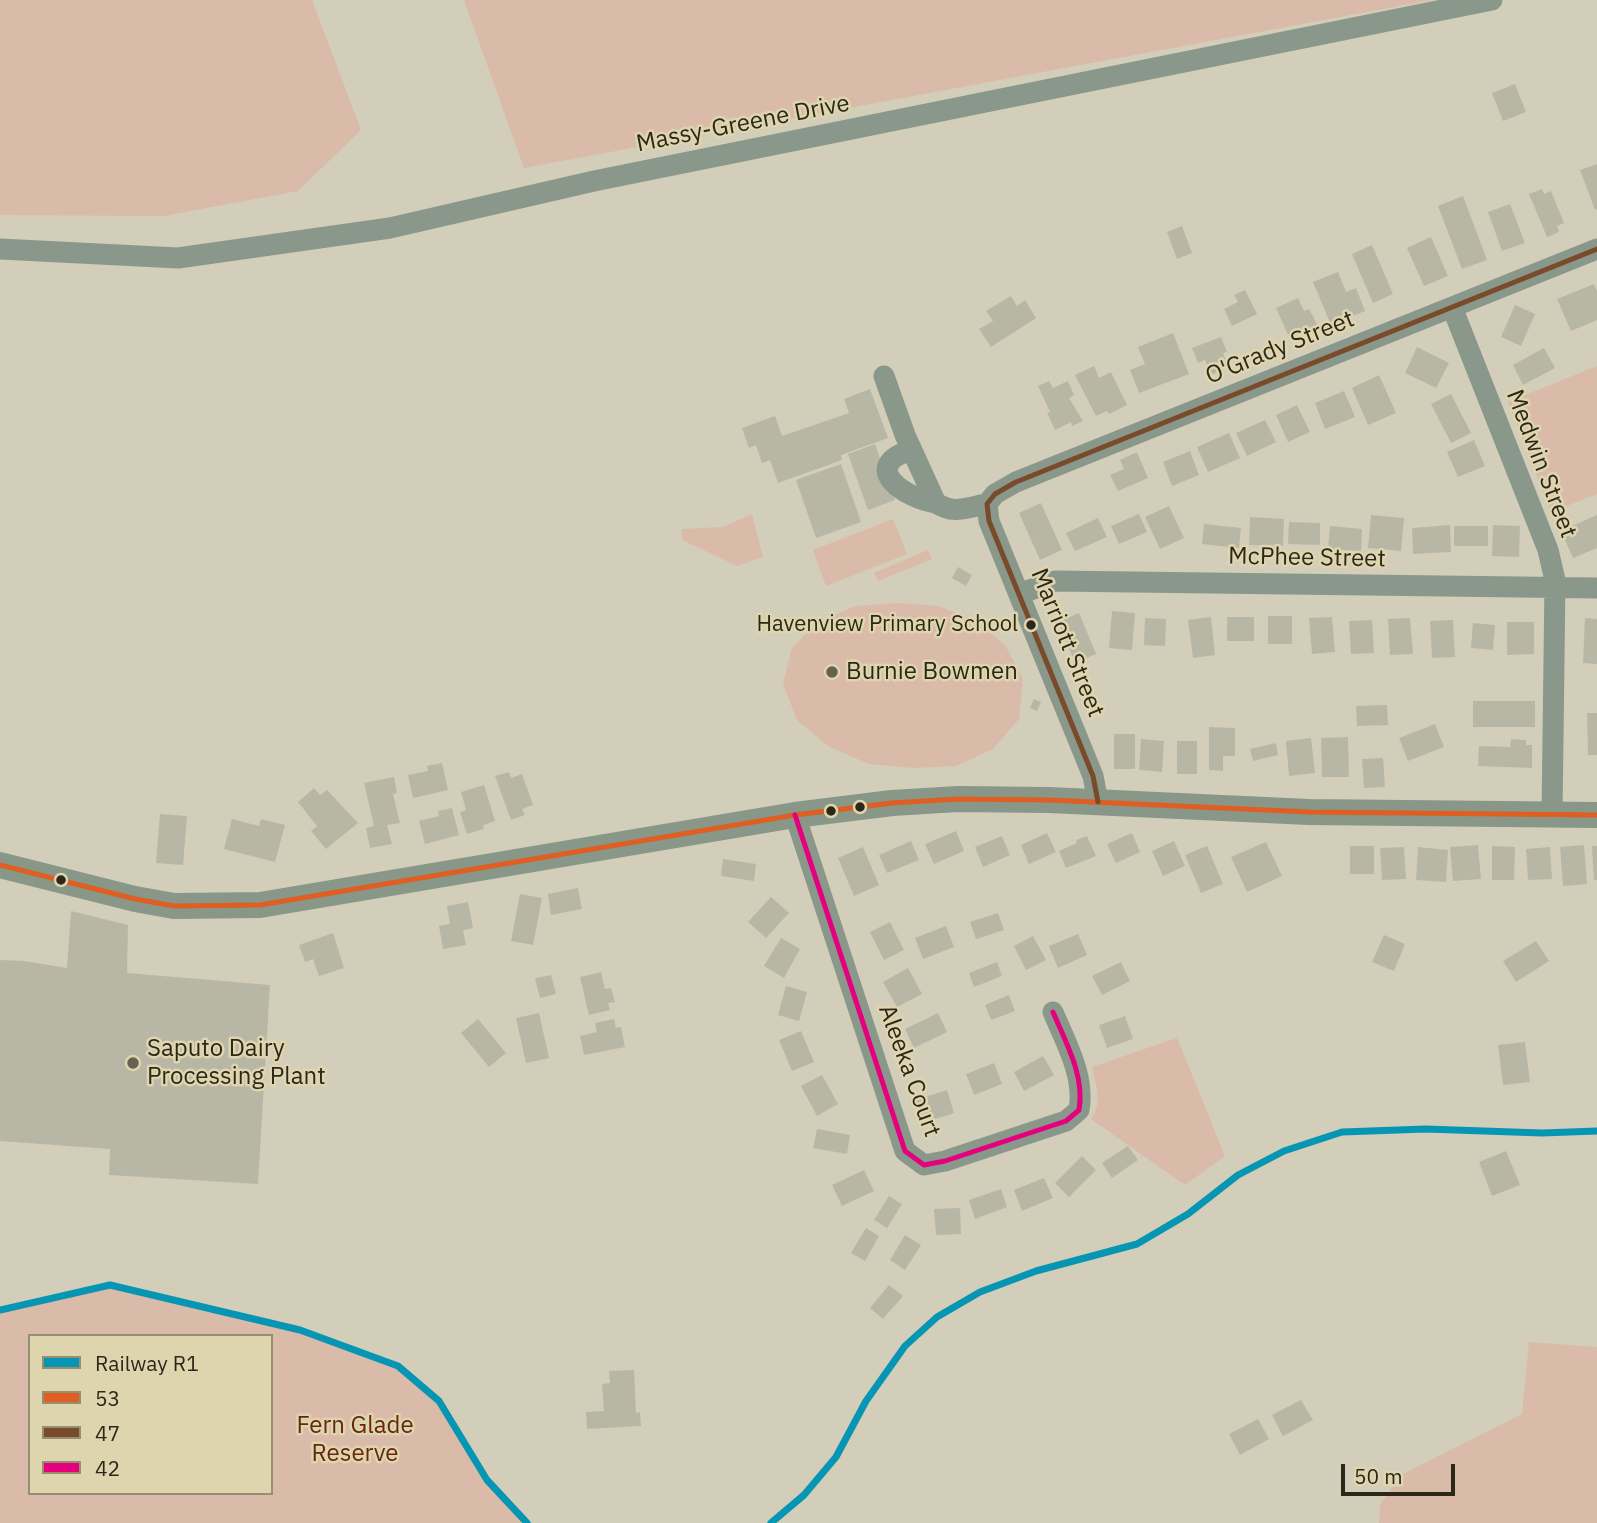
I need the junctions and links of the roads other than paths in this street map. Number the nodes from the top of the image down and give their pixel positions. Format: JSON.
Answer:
{"nodes":[{"id":1,"x":1492,"y":0,"type":"edge"},
{"id":2,"x":0,"y":249,"type":"edge"},
{"id":3,"x":1597,"y":249,"type":"edge"},
{"id":4,"x":1452,"y":307,"type":"junction"},
{"id":5,"x":884,"y":376,"type":"dead end"},
{"id":6,"x":911,"y":450,"type":"junction"},
{"id":7,"x":936,"y":503,"type":"junction"},
{"id":8,"x":987,"y":504,"type":"junction"},
{"id":9,"x":1555,"y":586,"type":"junction"},
{"id":10,"x":1597,"y":588,"type":"edge"},
{"id":11,"x":1019,"y":594,"type":"junction"},
{"id":12,"x":1098,"y":802,"type":"junction"},
{"id":13,"x":795,"y":815,"type":"junction"},
{"id":14,"x":1552,"y":815,"type":"junction"},
{"id":15,"x":1597,"y":815,"type":"edge"},
{"id":16,"x":0,"y":865,"type":"edge"},
{"id":17,"x":1053,"y":1012,"type":"dead end"}],
"edges":[{"from":1,"to":2,"type":"street","name":"Massy-Greene Drive"},
{"from":3,"to":4,"type":"street","name":"O'Grady Street"},
{"from":4,"to":8,"type":"street","name":"O'Grady Street"},
{"from":4,"to":9,"type":"street","name":"Medwin Street"},
{"from":5,"to":6,"type":"street"},
{"from":6,"to":7,"type":"street"},
{"from":6,"to":7,"type":"street"},
{"from":7,"to":8,"type":"street"},
{"from":8,"to":11,"type":"street","name":"Marriott Street"},
{"from":9,"to":10,"type":"street","name":"McPhee Street"},
{"from":9,"to":11,"type":"street","name":"McPhee Street"},
{"from":9,"to":14,"type":"street","name":"Medwin Street"},
{"from":11,"to":12,"type":"street","name":"Marriott Street"},
{"from":12,"to":13,"type":"main road"},
{"from":12,"to":14,"type":"main road"},
{"from":13,"to":16,"type":"main road"},
{"from":13,"to":17,"type":"street","name":"Aleeka Court"},
{"from":14,"to":15,"type":"main road"}]}
